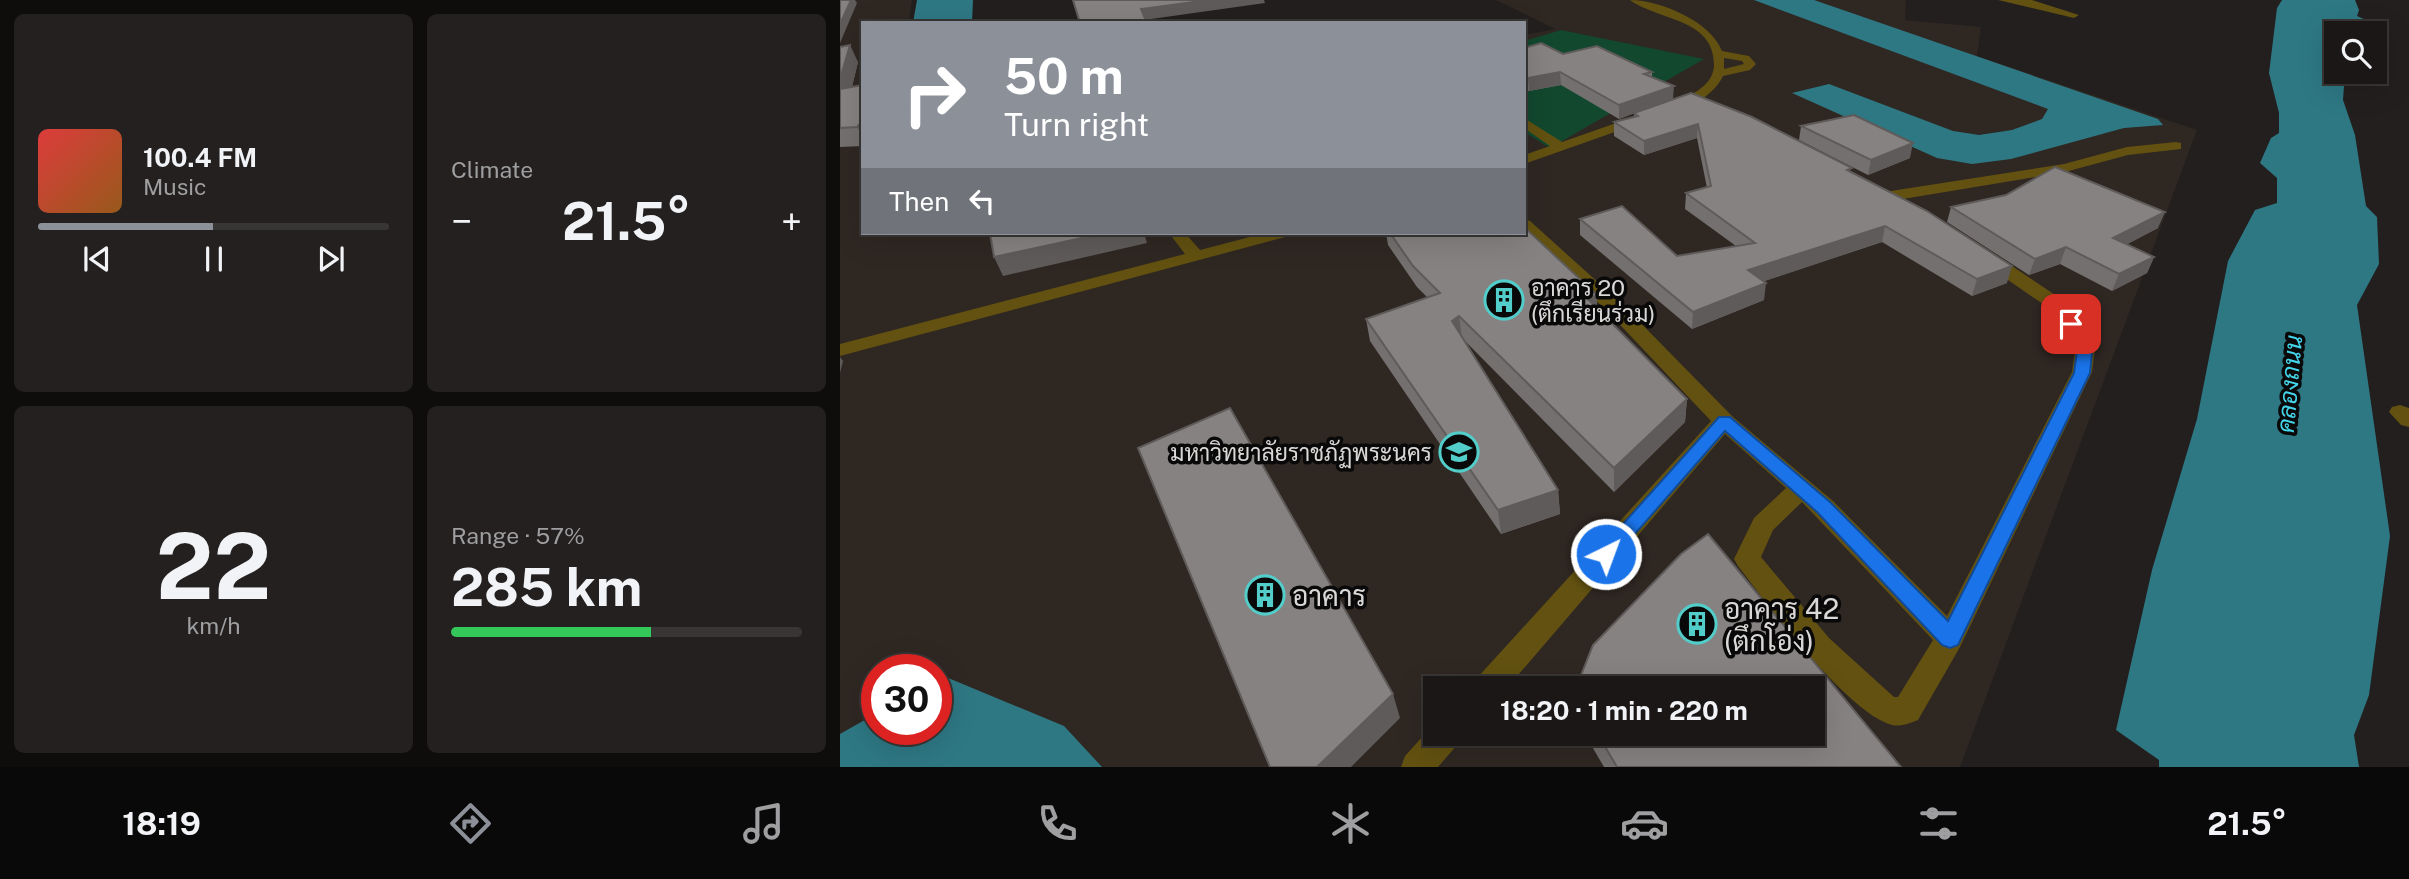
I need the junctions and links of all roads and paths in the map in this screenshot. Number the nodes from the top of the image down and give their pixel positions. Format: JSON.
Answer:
{"nodes":[{"id":1,"x":1635,"y":0,"type":"edge"},
{"id":2,"x":2003,"y":0,"type":"edge"},
{"id":3,"x":2074,"y":15,"type":"dead end"},
{"id":4,"x":1718,"y":54,"type":"junction"},
{"id":5,"x":1718,"y":74,"type":"junction"},
{"id":6,"x":1526,"y":123,"type":"edge"},
{"id":7,"x":2176,"y":146,"type":"dead end"},
{"id":8,"x":1560,"y":148,"type":"junction"},
{"id":9,"x":1526,"y":159,"type":"edge"},
{"id":10,"x":1924,"y":216,"type":"edge"},
{"id":11,"x":1526,"y":226,"type":"edge"},
{"id":12,"x":1179,"y":235,"type":"edge"},
{"id":13,"x":1276,"y":235,"type":"edge"},
{"id":14,"x":1967,"y":245,"type":"edge"},
{"id":15,"x":1197,"y":257,"type":"junction"},
{"id":16,"x":840,"y":350,"type":"edge"},
{"id":17,"x":1724,"y":421,"type":"junction"},
{"id":18,"x":1801,"y":488,"type":"junction"},
{"id":19,"x":1950,"y":638,"type":"junction"},
{"id":20,"x":1499,"y":676,"type":"edge"},
{"id":21,"x":1436,"y":746,"type":"edge"},
{"id":22,"x":1417,"y":767,"type":"edge"}],
"edges":[{"from":1,"to":4,"type":"street"},
{"from":2,"to":3,"type":"street"},
{"from":4,"to":5,"type":"street"},
{"from":4,"to":5,"type":"street"},
{"from":5,"to":8,"type":"street"},
{"from":6,"to":8,"type":"street"},
{"from":7,"to":10,"type":"street"},
{"from":8,"to":9,"type":"street"},
{"from":11,"to":17,"type":"street"},
{"from":12,"to":15,"type":"street"},
{"from":13,"to":15,"type":"street"},
{"from":14,"to":19,"type":"street"},
{"from":15,"to":16,"type":"street"},
{"from":17,"to":18,"type":"street"},
{"from":17,"to":20,"type":"street"},
{"from":18,"to":19,"type":"street"},
{"from":18,"to":19,"type":"street"},
{"from":21,"to":22,"type":"street"}]}
